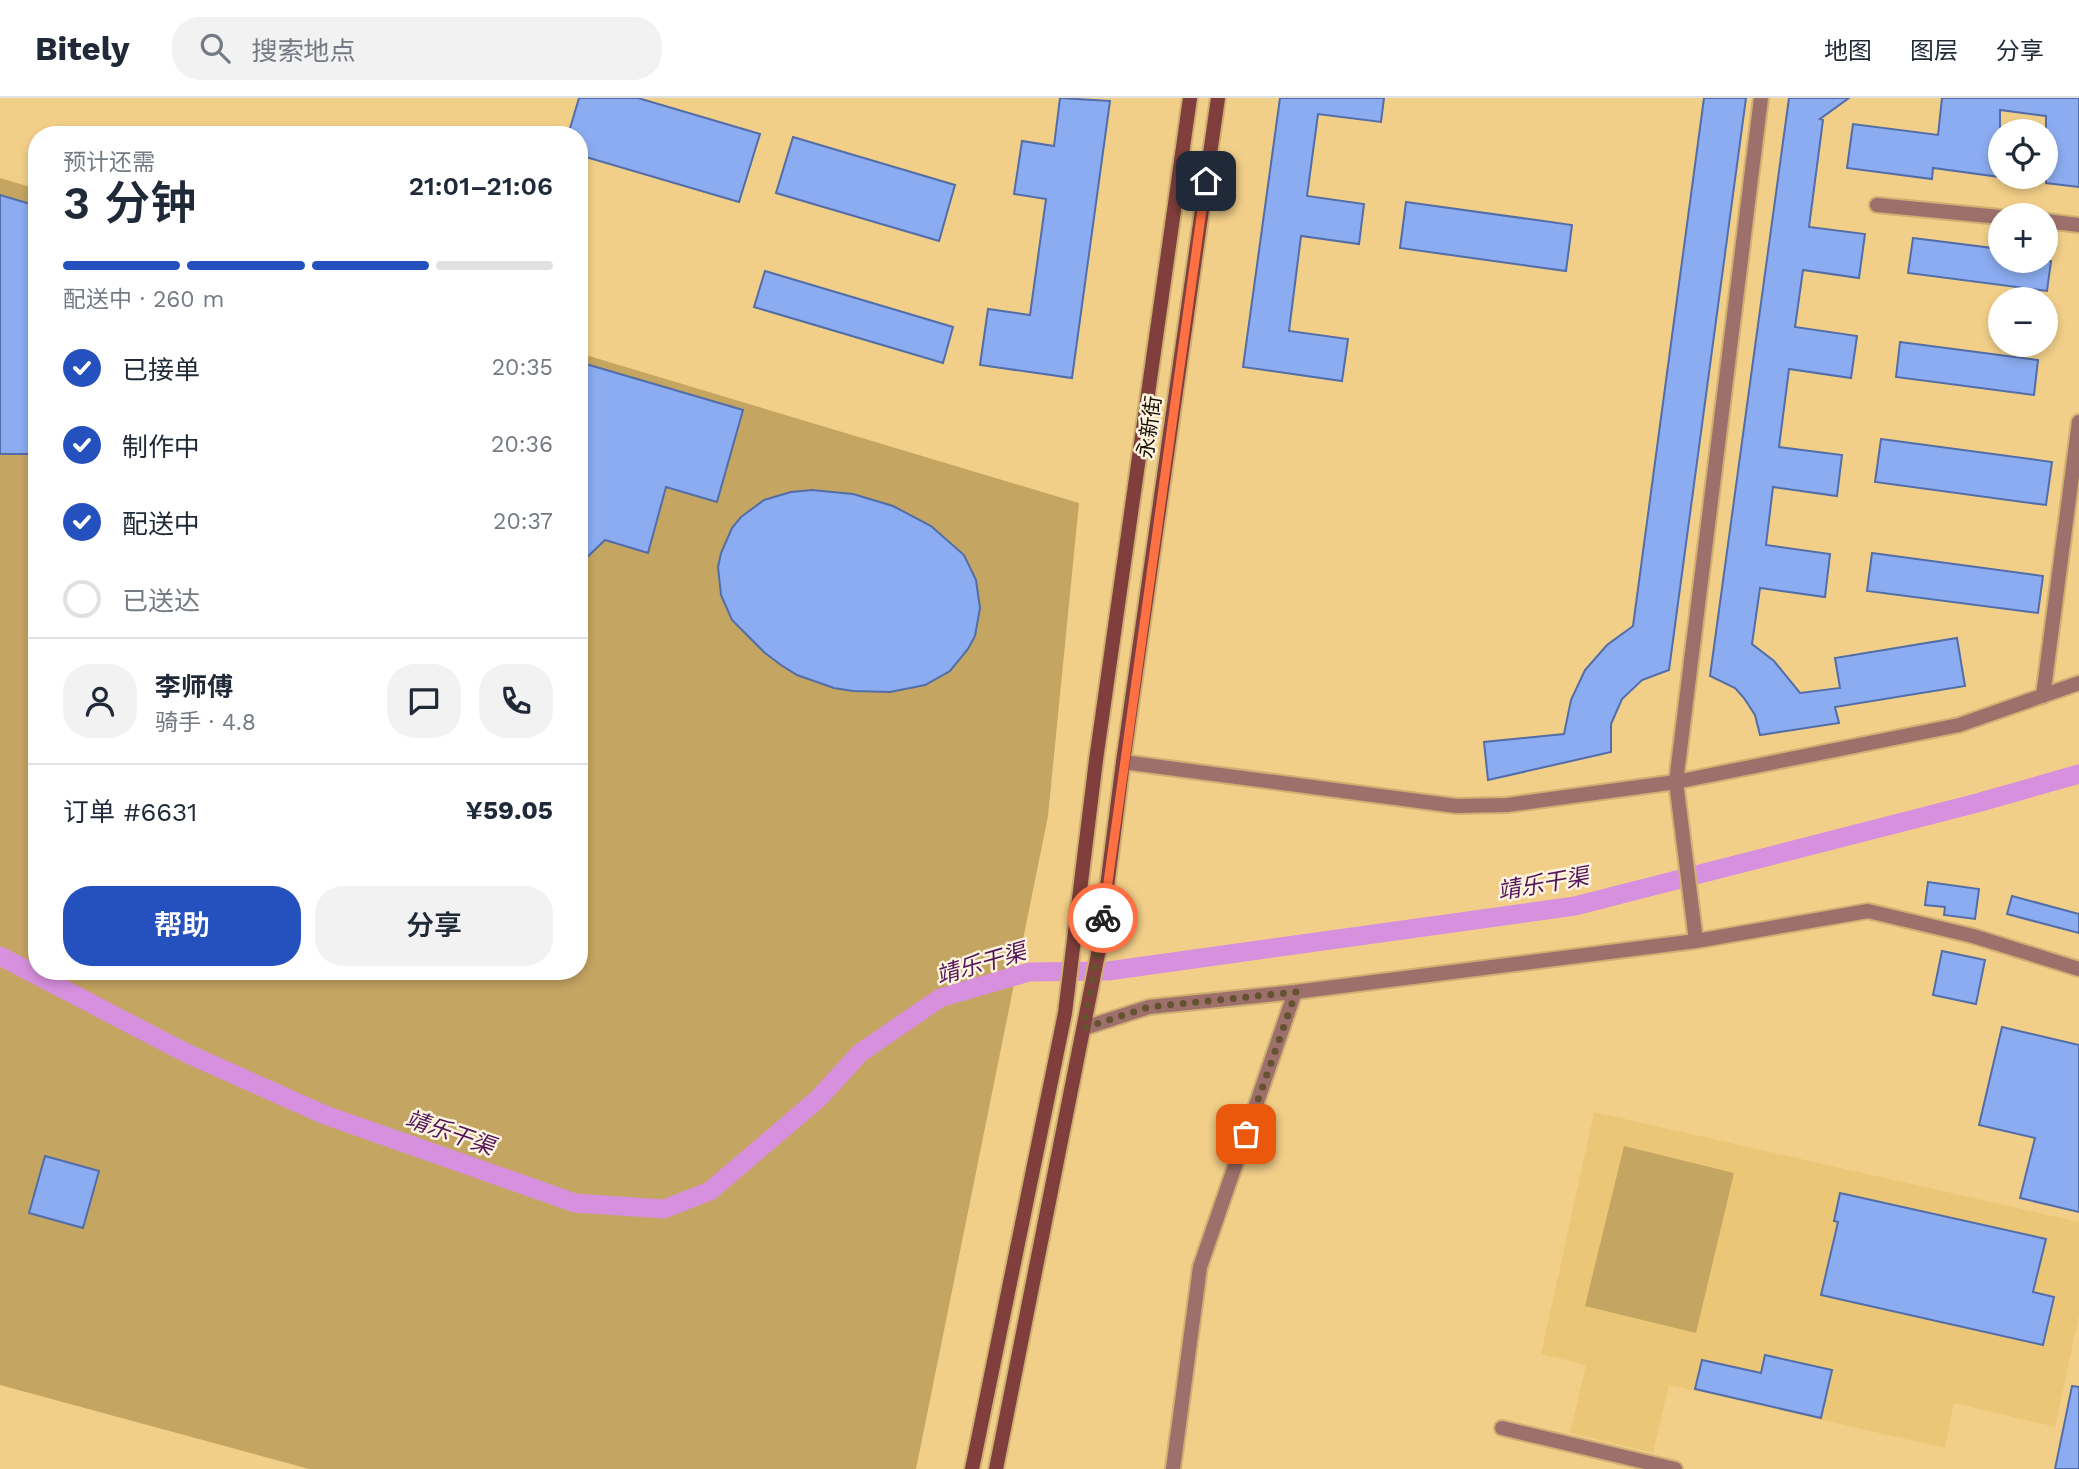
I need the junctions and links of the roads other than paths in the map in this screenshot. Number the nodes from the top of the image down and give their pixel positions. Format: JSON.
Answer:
{"nodes":[{"id":1,"x":1190,"y":98,"type":"edge"},
{"id":2,"x":1218,"y":98,"type":"edge"},
{"id":3,"x":1761,"y":98,"type":"edge"},
{"id":4,"x":1877,"y":205,"type":"dead end"},
{"id":5,"x":1988,"y":216,"type":"edge"},
{"id":6,"x":2058,"y":223,"type":"edge"},
{"id":7,"x":2079,"y":225,"type":"edge"},
{"id":8,"x":2079,"y":422,"type":"edge"},
{"id":9,"x":2079,"y":683,"type":"edge"},
{"id":10,"x":2043,"y":696,"type":"junction"},
{"id":11,"x":1096,"y":760,"type":"junction"},
{"id":12,"x":1123,"y":762,"type":"junction"},
{"id":13,"x":1676,"y":782,"type":"junction"},
{"id":14,"x":1696,"y":941,"type":"junction"},
{"id":15,"x":2079,"y":969,"type":"edge"},
{"id":16,"x":1296,"y":992,"type":"junction"},
{"id":17,"x":1084,"y":1028,"type":"junction"},
{"id":18,"x":1502,"y":1428,"type":"dead end"},
{"id":19,"x":972,"y":1469,"type":"edge"},
{"id":20,"x":996,"y":1469,"type":"edge"},
{"id":21,"x":1173,"y":1469,"type":"edge"},
{"id":22,"x":1675,"y":1469,"type":"edge"}],
"edges":[{"from":1,"to":11,"type":"street","name":"永新街"},
{"from":2,"to":12,"type":"street","name":"永新街"},
{"from":3,"to":13,"type":"street"},
{"from":4,"to":5,"type":"street"},
{"from":6,"to":7,"type":"street"},
{"from":8,"to":10,"type":"street"},
{"from":9,"to":10,"type":"street"},
{"from":10,"to":13,"type":"street"},
{"from":11,"to":12,"type":"street"},
{"from":11,"to":19,"type":"street","name":"永新街"},
{"from":12,"to":13,"type":"street"},
{"from":12,"to":17,"type":"street","name":"永新街"},
{"from":13,"to":14,"type":"street"},
{"from":14,"to":15,"type":"street"},
{"from":14,"to":16,"type":"street"},
{"from":16,"to":17,"type":"street"},
{"from":16,"to":21,"type":"street"},
{"from":17,"to":20,"type":"street","name":"永新街"},
{"from":18,"to":22,"type":"street"}]}
